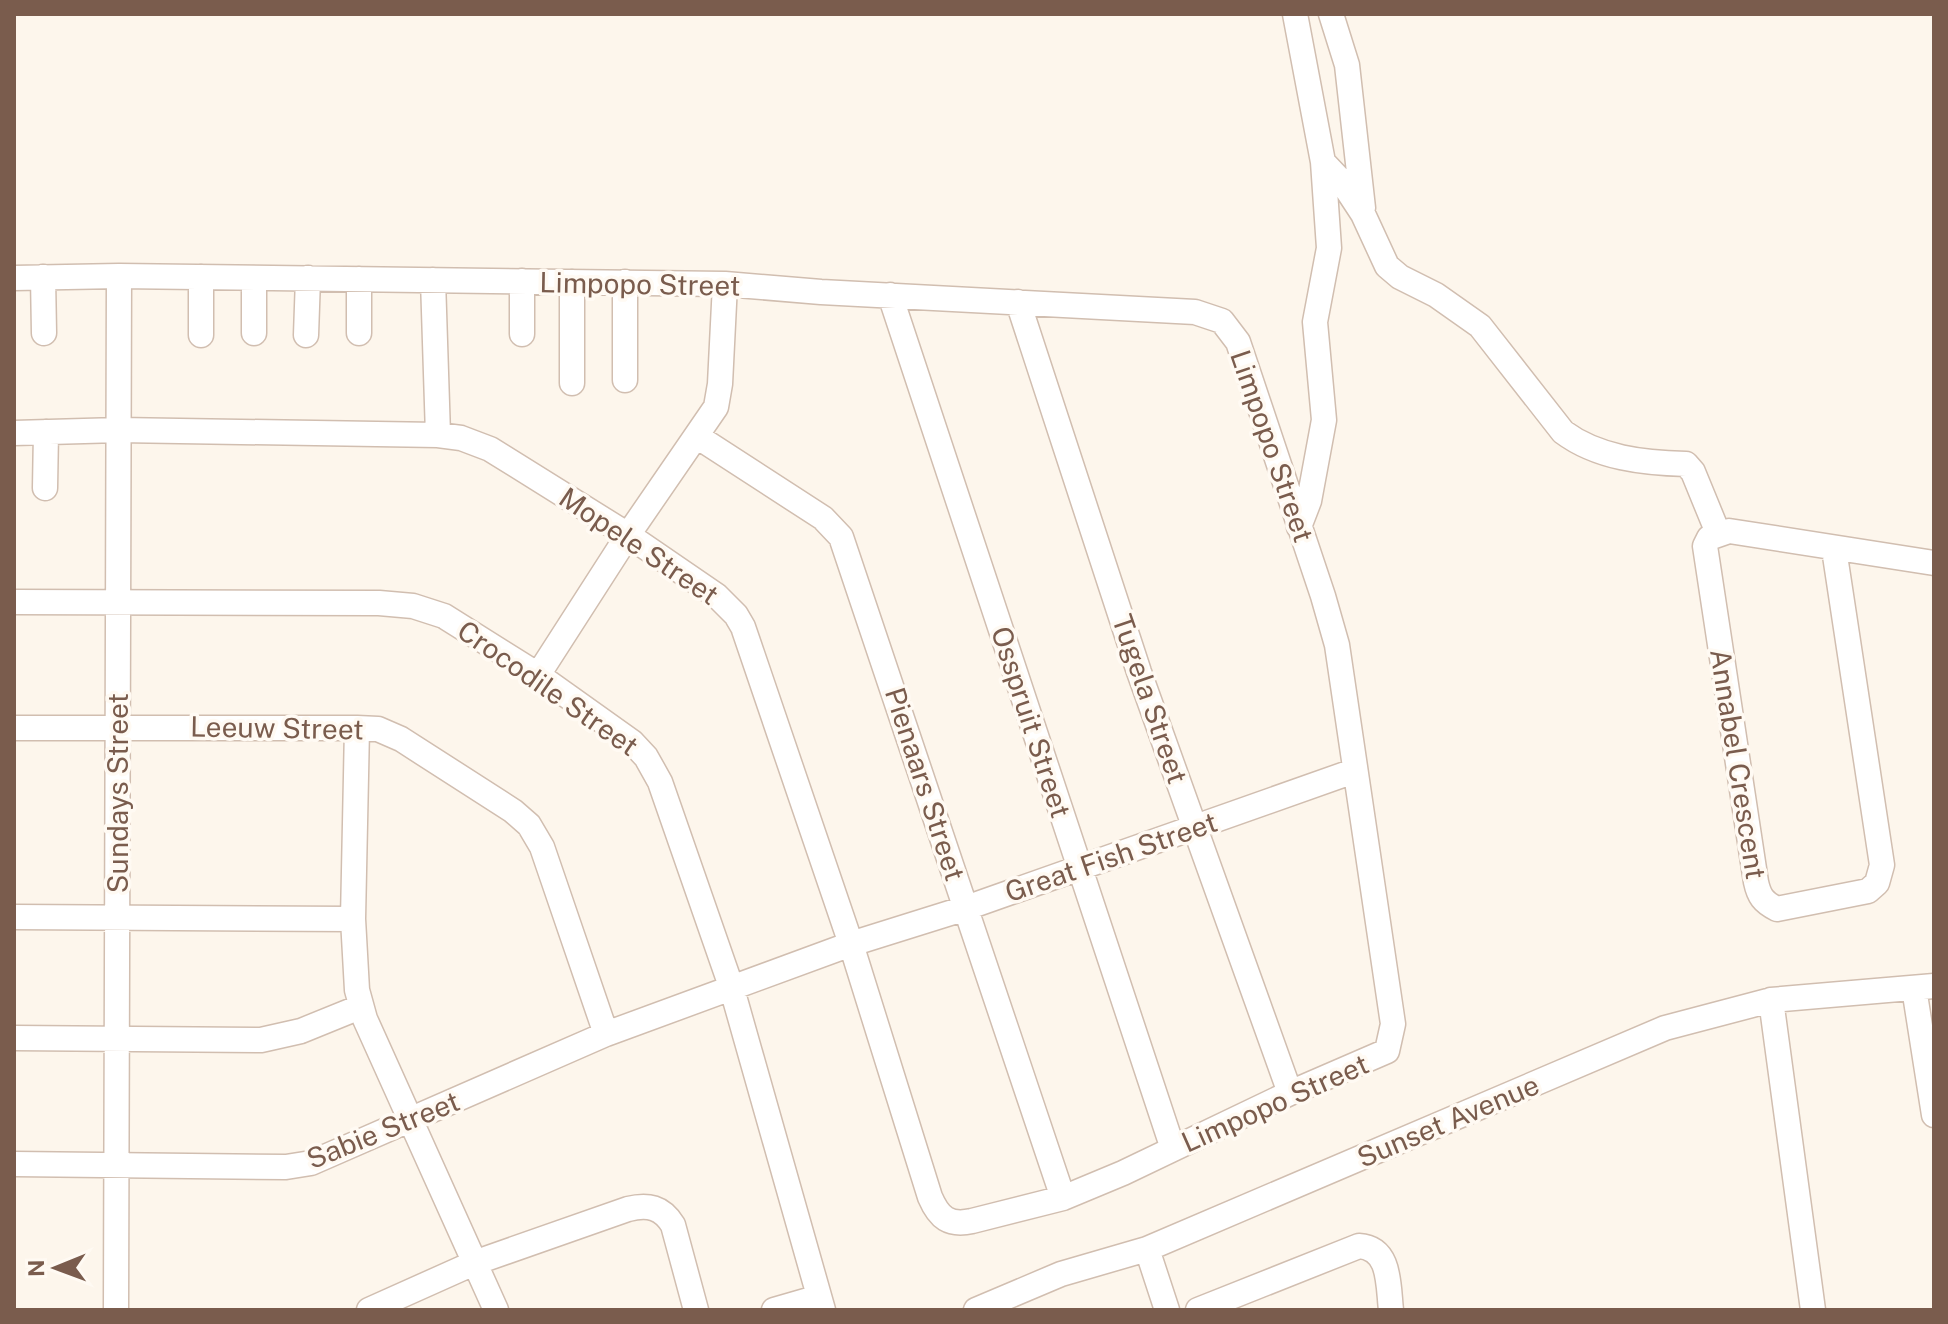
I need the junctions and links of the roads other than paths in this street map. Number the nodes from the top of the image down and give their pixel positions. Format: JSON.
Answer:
{"nodes":[{"id":1,"x":1295,"y":14,"type":"edge"},
{"id":2,"x":1331,"y":14,"type":"edge"},
{"id":3,"x":1323,"y":162,"type":"junction"},
{"id":4,"x":1363,"y":214,"type":"junction"},
{"id":5,"x":119,"y":276,"type":"junction"},
{"id":6,"x":43,"y":277,"type":"junction"},
{"id":7,"x":201,"y":277,"type":"junction"},
{"id":8,"x":14,"y":278,"type":"edge"},
{"id":9,"x":254,"y":278,"type":"junction"},
{"id":10,"x":308,"y":278,"type":"junction"},
{"id":11,"x":359,"y":279,"type":"junction"},
{"id":12,"x":433,"y":280,"type":"junction"},
{"id":13,"x":522,"y":281,"type":"junction"},
{"id":14,"x":572,"y":282,"type":"junction"},
{"id":15,"x":625,"y":282,"type":"junction"},
{"id":16,"x":725,"y":284,"type":"junction"},
{"id":17,"x":890,"y":295,"type":"junction"},
{"id":18,"x":1018,"y":302,"type":"junction"},
{"id":19,"x":44,"y":333,"type":"dead end"},
{"id":20,"x":254,"y":333,"type":"dead end"},
{"id":21,"x":359,"y":333,"type":"dead end"},
{"id":22,"x":522,"y":334,"type":"dead end"},
{"id":23,"x":201,"y":335,"type":"dead end"},
{"id":24,"x":306,"y":335,"type":"dead end"},
{"id":25,"x":625,"y":380,"type":"dead end"},
{"id":26,"x":572,"y":383,"type":"dead end"},
{"id":27,"x":119,"y":430,"type":"junction"},
{"id":28,"x":46,"y":432,"type":"junction"},
{"id":29,"x":14,"y":433,"type":"edge"},
{"id":30,"x":438,"y":435,"type":"junction"},
{"id":31,"x":698,"y":437,"type":"junction"},
{"id":32,"x":45,"y":488,"type":"dead end"},
{"id":33,"x":1299,"y":527,"type":"junction"},
{"id":34,"x":1718,"y":533,"type":"junction"},
{"id":35,"x":628,"y":535,"type":"junction"},
{"id":36,"x":1834,"y":549,"type":"junction"},
{"id":37,"x":1934,"y":563,"type":"edge"},
{"id":38,"x":14,"y":602,"type":"edge"},
{"id":39,"x":118,"y":603,"type":"junction"},
{"id":40,"x":538,"y":675,"type":"junction"},
{"id":41,"x":118,"y":727,"type":"junction"},
{"id":42,"x":14,"y":728,"type":"edge"},
{"id":43,"x":357,"y":728,"type":"junction"},
{"id":44,"x":1354,"y":771,"type":"junction"},
{"id":45,"x":1196,"y":827,"type":"junction"},
{"id":46,"x":1079,"y":869,"type":"junction"},
{"id":47,"x":966,"y":908,"type":"junction"},
{"id":48,"x":14,"y":917,"type":"edge"},
{"id":49,"x":117,"y":919,"type":"junction"},
{"id":50,"x":353,"y":919,"type":"junction"},
{"id":51,"x":851,"y":944,"type":"junction"},
{"id":52,"x":1924,"y":987,"type":"edge"},
{"id":53,"x":732,"y":989,"type":"junction"},
{"id":54,"x":1771,"y":1000,"type":"junction"},
{"id":55,"x":360,"y":1007,"type":"junction"},
{"id":56,"x":606,"y":1034,"type":"junction"},
{"id":57,"x":117,"y":1037,"type":"junction"},
{"id":58,"x":14,"y":1038,"type":"edge"},
{"id":59,"x":1290,"y":1093,"type":"junction"},
{"id":60,"x":1934,"y":1115,"type":"edge"},
{"id":61,"x":410,"y":1120,"type":"junction"},
{"id":62,"x":1173,"y":1149,"type":"junction"},
{"id":63,"x":14,"y":1164,"type":"edge"},
{"id":64,"x":117,"y":1165,"type":"junction"},
{"id":65,"x":1063,"y":1198,"type":"junction"},
{"id":66,"x":939,"y":1215,"type":"joint"},
{"id":67,"x":1147,"y":1249,"type":"junction"},
{"id":68,"x":474,"y":1263,"type":"junction"},
{"id":69,"x":821,"y":1304,"type":"edge"},
{"id":70,"x":116,"y":1310,"type":"edge"},
{"id":71,"x":369,"y":1310,"type":"edge"},
{"id":72,"x":496,"y":1310,"type":"edge"},
{"id":73,"x":696,"y":1310,"type":"edge"},
{"id":74,"x":774,"y":1310,"type":"edge"},
{"id":75,"x":976,"y":1310,"type":"edge"},
{"id":76,"x":1167,"y":1310,"type":"edge"},
{"id":77,"x":1198,"y":1310,"type":"edge"},
{"id":78,"x":1391,"y":1310,"type":"edge"},
{"id":79,"x":1813,"y":1310,"type":"edge"}],
"edges":[{"from":1,"to":3,"type":"street"},
{"from":2,"to":4,"type":"street"},
{"from":3,"to":4,"type":"street"},
{"from":3,"to":33,"type":"street"},
{"from":4,"to":34,"type":"street"},
{"from":5,"to":6,"type":"street","name":"Limpopo Street"},
{"from":5,"to":7,"type":"street","name":"Limpopo Street"},
{"from":5,"to":27,"type":"street","name":"Sundays Street"},
{"from":6,"to":8,"type":"street","name":"Limpopo Street"},
{"from":6,"to":19,"type":"street"},
{"from":7,"to":9,"type":"street","name":"Limpopo Street"},
{"from":7,"to":23,"type":"street"},
{"from":9,"to":10,"type":"street","name":"Limpopo Street"},
{"from":9,"to":20,"type":"street"},
{"from":10,"to":11,"type":"street","name":"Limpopo Street"},
{"from":10,"to":24,"type":"street"},
{"from":11,"to":12,"type":"street","name":"Limpopo Street"},
{"from":11,"to":21,"type":"street"},
{"from":12,"to":13,"type":"street","name":"Limpopo Street"},
{"from":12,"to":30,"type":"street"},
{"from":13,"to":14,"type":"street","name":"Limpopo Street"},
{"from":13,"to":22,"type":"street"},
{"from":14,"to":15,"type":"street","name":"Limpopo Street"},
{"from":14,"to":26,"type":"street"},
{"from":15,"to":16,"type":"street","name":"Limpopo Street"},
{"from":15,"to":25,"type":"street"},
{"from":16,"to":17,"type":"street","name":"Limpopo Street"},
{"from":16,"to":31,"type":"street"},
{"from":17,"to":18,"type":"street","name":"Limpopo Street"},
{"from":17,"to":46,"type":"street","name":"Osspruit Street"},
{"from":18,"to":33,"type":"street","name":"Limpopo Street"},
{"from":18,"to":45,"type":"street","name":"Tugela Street"},
{"from":27,"to":28,"type":"street","name":"Mopele Street"},
{"from":27,"to":30,"type":"street","name":"Mopele Street"},
{"from":27,"to":39,"type":"street","name":"Sundays Street"},
{"from":28,"to":29,"type":"street","name":"Mopele Street"},
{"from":28,"to":32,"type":"street"},
{"from":30,"to":35,"type":"street","name":"Mopele Street"},
{"from":31,"to":35,"type":"street"},
{"from":31,"to":47,"type":"street","name":"Pienaars Street"},
{"from":33,"to":44,"type":"street","name":"Limpopo Street"},
{"from":34,"to":36,"type":"street"},
{"from":34,"to":36,"type":"street","name":"Annabel Crescent"},
{"from":35,"to":40,"type":"street"},
{"from":35,"to":51,"type":"street","name":"Mopele Street"},
{"from":36,"to":37,"type":"street"},
{"from":38,"to":39,"type":"street","name":"Crocodile Street"},
{"from":39,"to":40,"type":"street","name":"Crocodile Street"},
{"from":39,"to":41,"type":"street","name":"Sundays Street"},
{"from":40,"to":53,"type":"street","name":"Crocodile Street"},
{"from":41,"to":42,"type":"street","name":"Leeuw Street"},
{"from":41,"to":43,"type":"street","name":"Leeuw Street"},
{"from":41,"to":49,"type":"street","name":"Sundays Street"},
{"from":43,"to":50,"type":"street"},
{"from":43,"to":56,"type":"street","name":"Leeuw Street"},
{"from":44,"to":45,"type":"street","name":"Great Fish Street"},
{"from":44,"to":59,"type":"street","name":"Limpopo Street"},
{"from":45,"to":46,"type":"street","name":"Great Fish Street"},
{"from":45,"to":59,"type":"street","name":"Tugela Street"},
{"from":46,"to":47,"type":"street","name":"Great Fish Street"},
{"from":46,"to":62,"type":"street","name":"Osspruit Street"},
{"from":47,"to":51,"type":"street","name":"Great Fish Street"},
{"from":47,"to":65,"type":"street","name":"Pienaars Street"},
{"from":48,"to":49,"type":"street"},
{"from":49,"to":50,"type":"street"},
{"from":49,"to":57,"type":"street","name":"Sundays Street"},
{"from":50,"to":55,"type":"street"},
{"from":51,"to":53,"type":"street","name":"Great Fish Street"},
{"from":51,"to":66,"type":"street","name":"Mopele Street"},
{"from":52,"to":54,"type":"street","name":"Sunset Avenue"},
{"from":52,"to":60,"type":"street"},
{"from":53,"to":56,"type":"street","name":"Sabie Street"},
{"from":53,"to":69,"type":"street","name":"Crocodile Street"},
{"from":54,"to":67,"type":"street","name":"Sunset Avenue"},
{"from":54,"to":79,"type":"street"},
{"from":55,"to":57,"type":"street"},
{"from":55,"to":61,"type":"street"},
{"from":56,"to":61,"type":"street","name":"Sabie Street"},
{"from":57,"to":58,"type":"street"},
{"from":57,"to":64,"type":"street","name":"Sundays Street"},
{"from":59,"to":62,"type":"street","name":"Limpopo Street"},
{"from":61,"to":64,"type":"street","name":"Sabie Street"},
{"from":61,"to":68,"type":"street"},
{"from":62,"to":65,"type":"street","name":"Limpopo Street"},
{"from":63,"to":64,"type":"street","name":"Sabie Street"},
{"from":64,"to":70,"type":"street","name":"Sundays Street"},
{"from":65,"to":66,"type":"street","name":"Limpopo Street"},
{"from":67,"to":75,"type":"street","name":"Sunset Avenue"},
{"from":67,"to":76,"type":"street"},
{"from":68,"to":71,"type":"street"},
{"from":68,"to":72,"type":"street"},
{"from":68,"to":73,"type":"street"},
{"from":69,"to":74,"type":"street"},
{"from":77,"to":78,"type":"street"}]}
